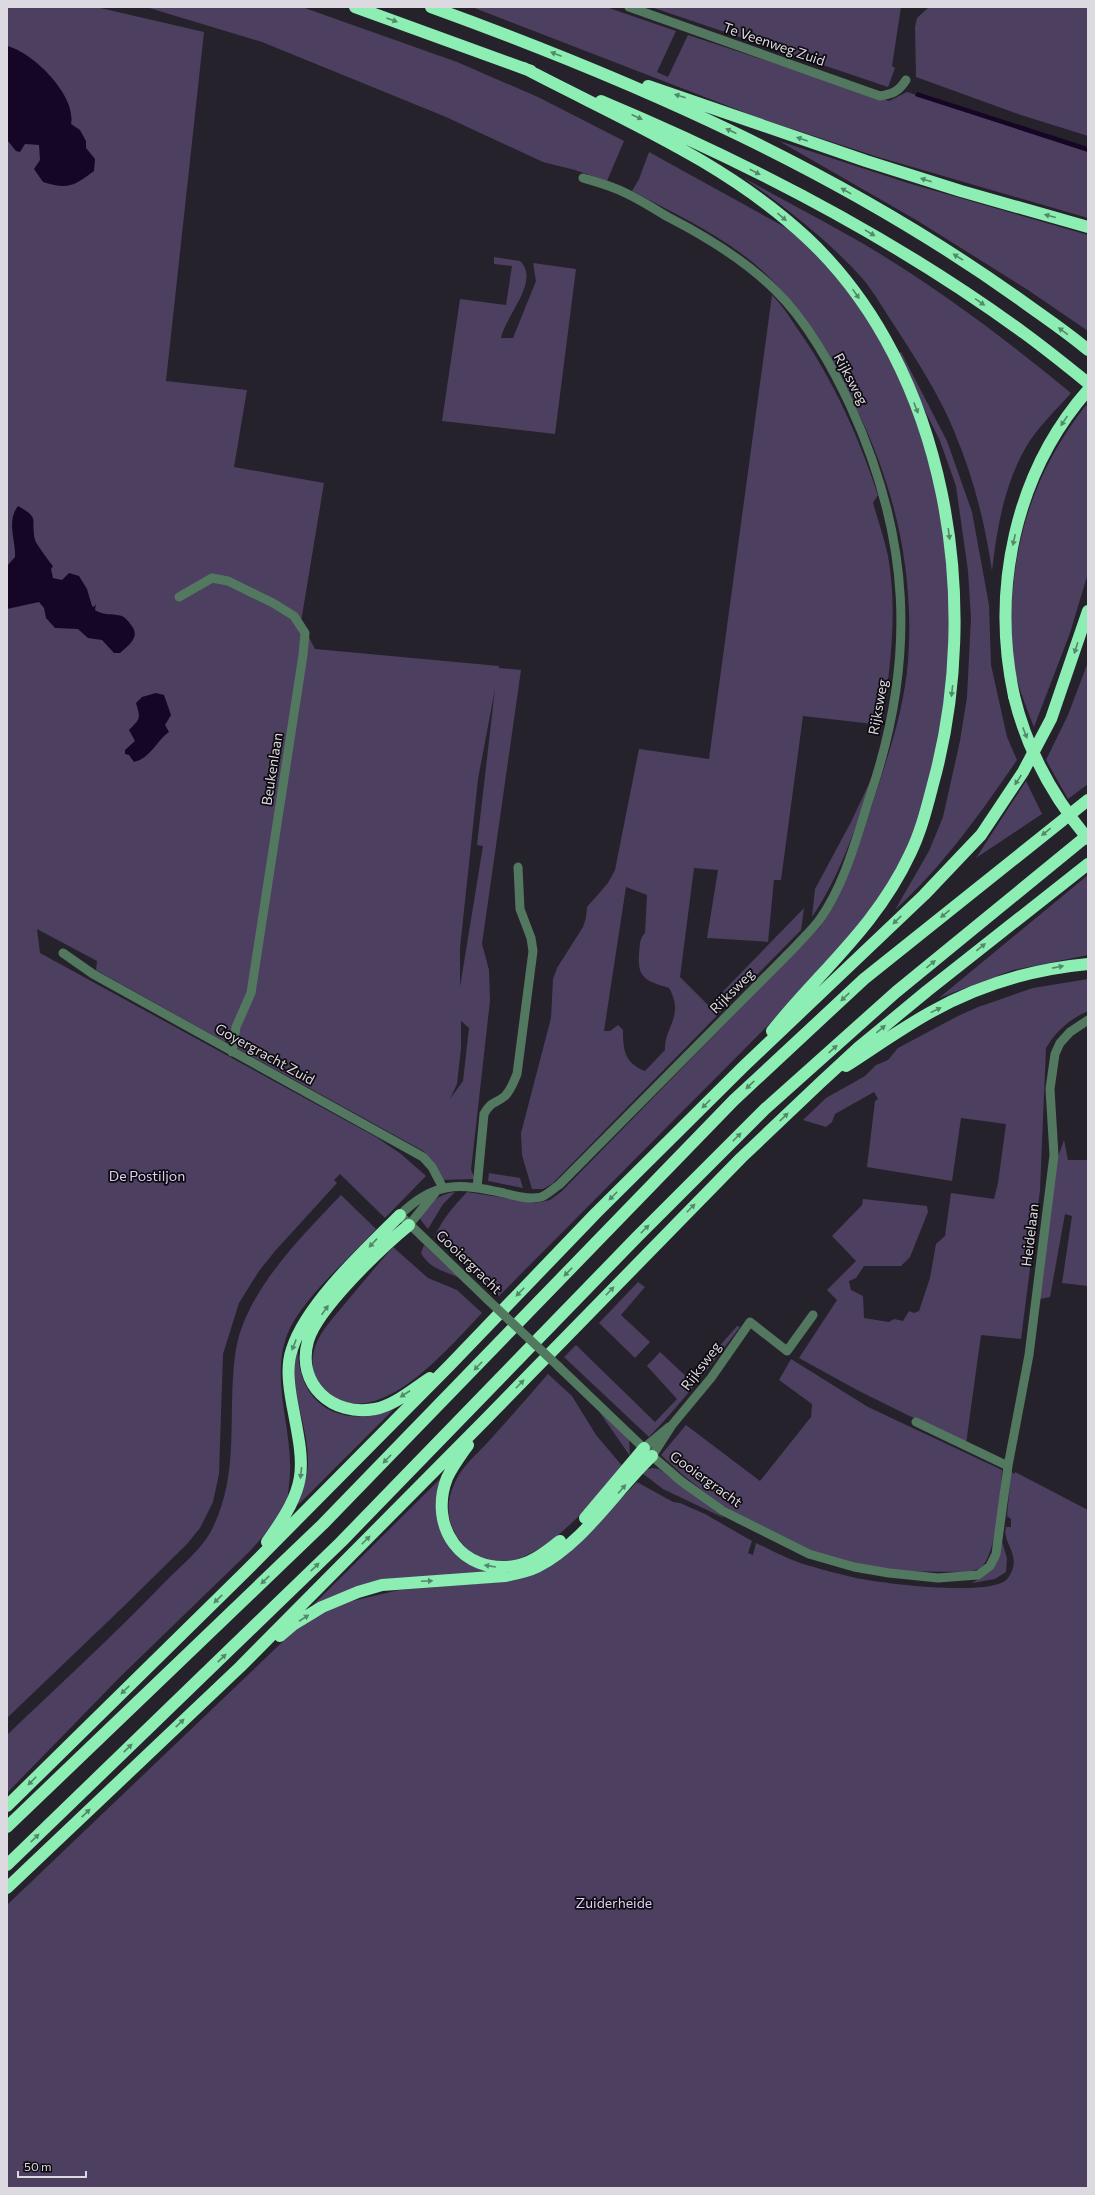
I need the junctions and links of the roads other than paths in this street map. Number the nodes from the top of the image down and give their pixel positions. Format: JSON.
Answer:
{"nodes":[{"id":1,"x":355,"y":7,"type":"edge"},
{"id":2,"x":430,"y":7,"type":"edge"},
{"id":3,"x":629,"y":7,"type":"edge"},
{"id":4,"x":524,"y":68,"type":"junction"},
{"id":5,"x":592,"y":68,"type":"junction"},
{"id":6,"x":906,"y":80,"type":"dead end"},
{"id":7,"x":583,"y":178,"type":"dead end"},
{"id":8,"x":1088,"y":227,"type":"edge"},
{"id":9,"x":1084,"y":346,"type":"edge"},
{"id":10,"x":1088,"y":383,"type":"edge"},
{"id":11,"x":1088,"y":390,"type":"edge"},
{"id":12,"x":179,"y":597,"type":"dead end"},
{"id":13,"x":1088,"y":611,"type":"edge"},
{"id":14,"x":1088,"y":800,"type":"edge"},
{"id":15,"x":1088,"y":835,"type":"edge"},
{"id":16,"x":1088,"y":839,"type":"edge"},
{"id":17,"x":1088,"y":864,"type":"edge"},
{"id":18,"x":518,"y":867,"type":"dead end"},
{"id":19,"x":63,"y":953,"type":"dead end"},
{"id":20,"x":1088,"y":964,"type":"edge"},
{"id":21,"x":1088,"y":1020,"type":"edge"},
{"id":22,"x":232,"y":1052,"type":"junction"},
{"id":23,"x":743,"y":1067,"type":"junction"},
{"id":24,"x":820,"y":1083,"type":"junction"},
{"id":25,"x":480,"y":1188,"type":"junction"},
{"id":26,"x":440,"y":1189,"type":"junction"},
{"id":27,"x":400,"y":1215,"type":"junction"},
{"id":28,"x":409,"y":1225,"type":"junction"},
{"id":29,"x":813,"y":1315,"type":"dead end"},
{"id":30,"x":450,"y":1365,"type":"junction"},
{"id":31,"x":483,"y":1422,"type":"junction"},
{"id":32,"x":916,"y":1422,"type":"dead end"},
{"id":33,"x":648,"y":1452,"type":"junction"},
{"id":34,"x":1008,"y":1466,"type":"junction"},
{"id":35,"x":246,"y":1571,"type":"junction"},
{"id":36,"x":240,"y":1667,"type":"junction"},
{"id":37,"x":7,"y":1806,"type":"edge"},
{"id":38,"x":7,"y":1827,"type":"edge"},
{"id":39,"x":7,"y":1866,"type":"edge"},
{"id":40,"x":7,"y":1888,"type":"edge"}],
"edges":[{"from":1,"to":4,"type":"highway","one_way":true},
{"from":5,"to":2,"type":"highway","one_way":true},
{"from":3,"to":6,"type":"street","name":"Te Veenweg Zuid"},
{"from":4,"to":10,"type":"highway","one_way":true},
{"from":4,"to":23,"type":"highway","one_way":true},
{"from":8,"to":5,"type":"highway","one_way":true},
{"from":9,"to":5,"type":"highway","one_way":true},
{"from":7,"to":25,"type":"street","name":"Rijksweg"},
{"from":11,"to":16,"type":"highway","one_way":true,"bridge":true},
{"from":12,"to":22,"type":"street","name":"Beukenlaan"},
{"from":13,"to":23,"type":"highway","one_way":true},
{"from":14,"to":38,"type":"highway","one_way":true},
{"from":39,"to":15,"type":"highway","one_way":true},
{"from":24,"to":17,"type":"highway","one_way":true},
{"from":18,"to":25,"type":"street"},
{"from":19,"to":22,"type":"street","name":"Goyergracht Zuid"},
{"from":24,"to":20,"type":"highway","one_way":true},
{"from":21,"to":34,"type":"street","name":"Heidelaan"},
{"from":22,"to":26,"type":"street","name":"Goyergracht Zuid"},
{"from":23,"to":30,"type":"highway","one_way":true},
{"from":31,"to":24,"type":"highway","one_way":true},
{"from":25,"to":26,"type":"street"},
{"from":26,"to":27,"type":"street"},
{"from":26,"to":28,"type":"street"},
{"from":27,"to":28,"type":"street","name":"Gooiergracht"},
{"from":27,"to":35,"type":"highway","one_way":true},
{"from":30,"to":28,"type":"highway","one_way":true},
{"from":28,"to":33,"type":"street","name":"Gooiergracht","bridge":true},
{"from":29,"to":33,"type":"street","name":"Rijksweg"},
{"from":30,"to":35,"type":"highway"},
{"from":33,"to":31,"type":"highway","one_way":true},
{"from":36,"to":31,"type":"highway","one_way":true},
{"from":32,"to":34,"type":"street"},
{"from":33,"to":34,"type":"street","name":"Gooiergracht"},
{"from":36,"to":33,"type":"highway","one_way":true},
{"from":35,"to":37,"type":"highway","one_way":true},
{"from":40,"to":36,"type":"highway","one_way":true}]}
